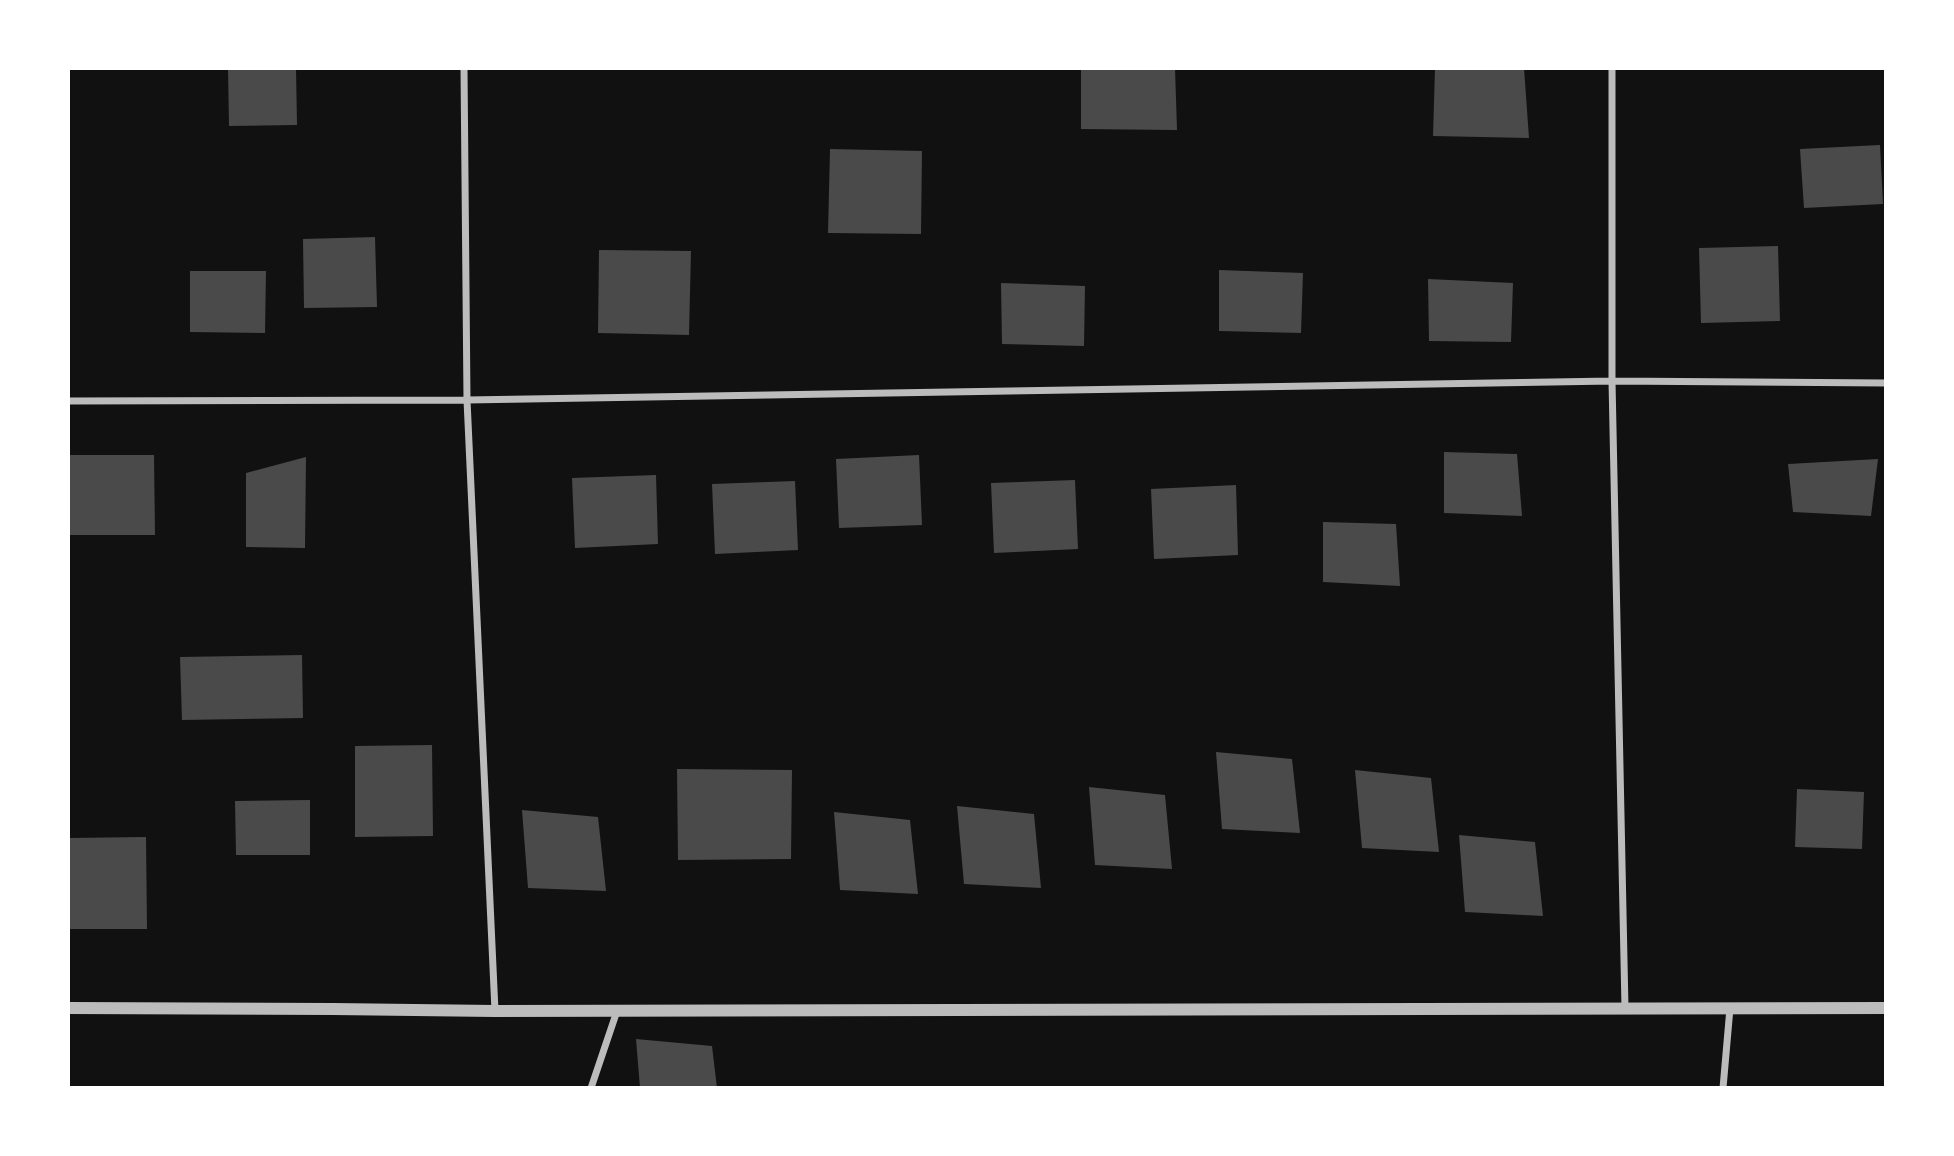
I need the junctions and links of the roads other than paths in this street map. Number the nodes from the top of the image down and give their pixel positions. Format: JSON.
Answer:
{"nodes":[{"id":1,"x":464,"y":68,"type":"edge"},
{"id":2,"x":1612,"y":68,"type":"edge"},
{"id":3,"x":1612,"y":381,"type":"junction"},
{"id":4,"x":1886,"y":383,"type":"edge"},
{"id":5,"x":467,"y":400,"type":"junction"},
{"id":6,"x":68,"y":401,"type":"edge"},
{"id":7,"x":1730,"y":1007,"type":"junction"},
{"id":8,"x":68,"y":1008,"type":"edge"},
{"id":9,"x":1625,"y":1008,"type":"junction"},
{"id":10,"x":1886,"y":1008,"type":"edge"},
{"id":11,"x":495,"y":1011,"type":"junction"},
{"id":12,"x":617,"y":1011,"type":"junction"},
{"id":13,"x":591,"y":1088,"type":"edge"},
{"id":14,"x":1723,"y":1088,"type":"edge"}],
"edges":[{"from":1,"to":5,"type":"street"},
{"from":2,"to":3,"type":"street"},
{"from":3,"to":4,"type":"street"},
{"from":3,"to":5,"type":"street"},
{"from":3,"to":9,"type":"street"},
{"from":5,"to":6,"type":"street"},
{"from":5,"to":11,"type":"street"},
{"from":7,"to":9,"type":"street"},
{"from":7,"to":10,"type":"street"},
{"from":7,"to":14,"type":"street"},
{"from":8,"to":11,"type":"street"},
{"from":9,"to":12,"type":"street"},
{"from":11,"to":12,"type":"street"},
{"from":12,"to":13,"type":"street"}]}
